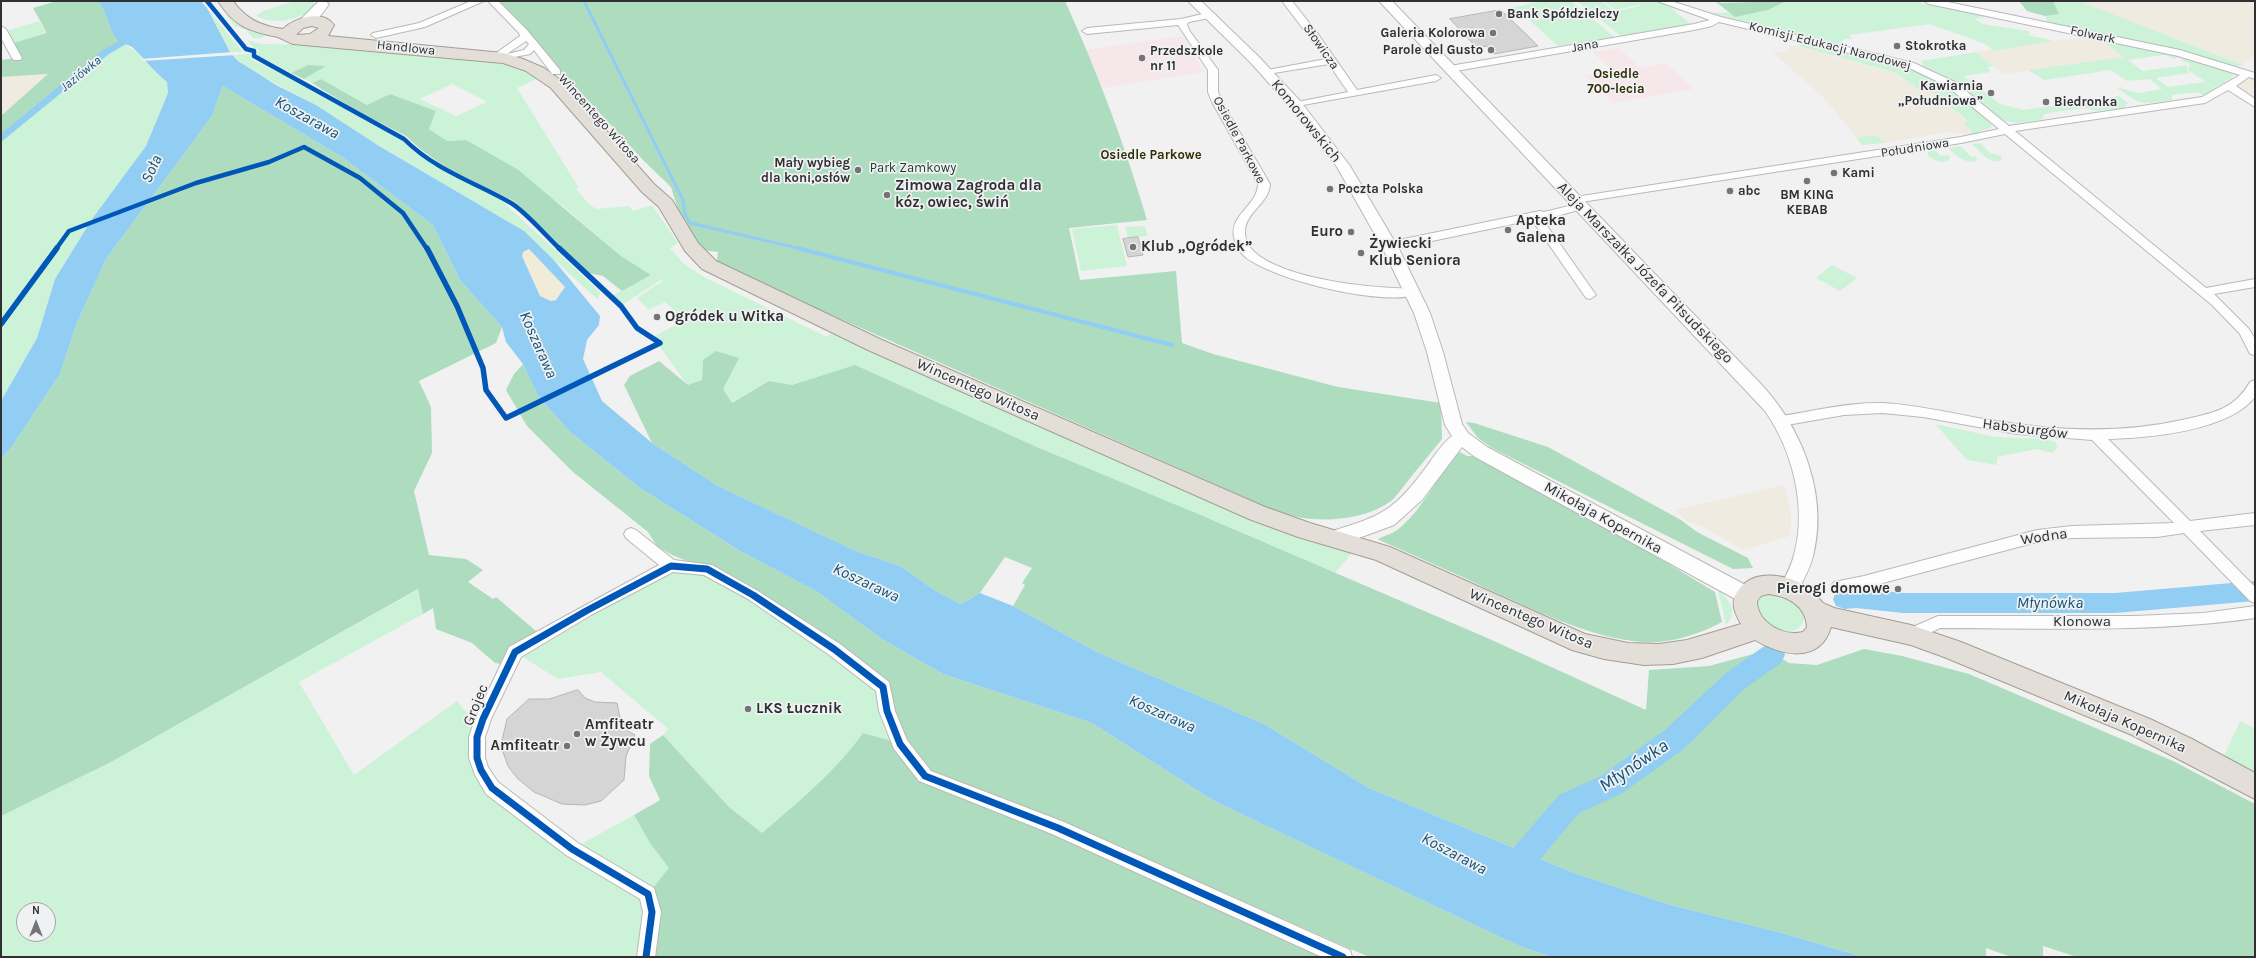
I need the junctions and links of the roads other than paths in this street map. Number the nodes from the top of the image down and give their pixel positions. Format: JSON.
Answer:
{"nodes":[{"id":1,"x":225,"y":1,"type":"edge"},
{"id":2,"x":479,"y":1,"type":"edge"},
{"id":3,"x":494,"y":1,"type":"edge"},
{"id":4,"x":1194,"y":1,"type":"edge"},
{"id":5,"x":1287,"y":1,"type":"edge"},
{"id":6,"x":1385,"y":1,"type":"edge"},
{"id":7,"x":1662,"y":1,"type":"edge"},
{"id":8,"x":1929,"y":1,"type":"edge"},
{"id":9,"x":323,"y":3,"type":"edge"},
{"id":10,"x":1211,"y":15,"type":"junction"},
{"id":11,"x":1718,"y":19,"type":"junction"},
{"id":12,"x":1182,"y":22,"type":"junction"},
{"id":13,"x":324,"y":26,"type":"junction"},
{"id":14,"x":296,"y":28,"type":"junction"},
{"id":15,"x":1,"y":29,"type":"edge"},
{"id":16,"x":1087,"y":31,"type":"dead end"},
{"id":17,"x":524,"y":32,"type":"junction"},
{"id":18,"x":376,"y":35,"type":"dead end"},
{"id":19,"x":309,"y":39,"type":"junction"},
{"id":20,"x":534,"y":44,"type":"junction"},
{"id":21,"x":506,"y":56,"type":"junction"},
{"id":22,"x":17,"y":58,"type":"dead end"},
{"id":23,"x":1331,"y":61,"type":"junction"},
{"id":24,"x":1450,"y":69,"type":"junction"},
{"id":25,"x":556,"y":72,"type":"junction"},
{"id":26,"x":1266,"y":73,"type":"junction"},
{"id":27,"x":2252,"y":75,"type":"edge"},
{"id":28,"x":1436,"y":78,"type":"dead end"},
{"id":29,"x":2229,"y":86,"type":"junction"},
{"id":30,"x":1354,"y":94,"type":"junction"},
{"id":31,"x":2255,"y":104,"type":"edge"},
{"id":32,"x":1296,"y":105,"type":"junction"},
{"id":33,"x":2006,"y":130,"type":"junction"},
{"id":34,"x":659,"y":193,"type":"junction"},
{"id":35,"x":1578,"y":203,"type":"junction"},
{"id":36,"x":1540,"y":215,"type":"junction"},
{"id":37,"x":1389,"y":246,"type":"junction"},
{"id":38,"x":2255,"y":283,"type":"edge"},
{"id":39,"x":1412,"y":292,"type":"junction"},
{"id":40,"x":2204,"y":292,"type":"junction"},
{"id":41,"x":1590,"y":295,"type":"dead end"},
{"id":42,"x":2255,"y":352,"type":"edge"},
{"id":43,"x":2255,"y":385,"type":"edge"},
{"id":44,"x":1781,"y":422,"type":"junction"},
{"id":45,"x":2097,"y":436,"type":"junction"},
{"id":46,"x":1462,"y":438,"type":"junction"},
{"id":47,"x":2255,"y":519,"type":"edge"},
{"id":48,"x":2190,"y":529,"type":"junction"},
{"id":49,"x":631,"y":534,"type":"dead end"},
{"id":50,"x":1334,"y":538,"type":"junction"},
{"id":51,"x":670,"y":566,"type":"junction"},
{"id":52,"x":1839,"y":586,"type":"dead end"},
{"id":53,"x":1789,"y":588,"type":"junction"},
{"id":54,"x":1746,"y":595,"type":"junction"},
{"id":55,"x":2254,"y":596,"type":"edge"},
{"id":56,"x":2255,"y":612,"type":"edge"},
{"id":57,"x":1817,"y":621,"type":"junction"},
{"id":58,"x":1757,"y":629,"type":"junction"},
{"id":59,"x":1911,"y":635,"type":"junction"},
{"id":60,"x":1990,"y":666,"type":"junction"},
{"id":61,"x":2255,"y":788,"type":"edge"},
{"id":62,"x":646,"y":957,"type":"edge"},
{"id":63,"x":1343,"y":957,"type":"edge"}],
"edges":[{"from":1,"to":14,"type":"main road"},
{"from":2,"to":18,"type":"street"},
{"from":3,"to":17,"type":"street"},
{"from":4,"to":10,"type":"street","name":"Komorowskich"},
{"from":5,"to":23,"type":"street","name":"Słowicza"},
{"from":6,"to":24,"type":"street","name":"Aleja Marszałka Józefa Piłsudskiego"},
{"from":7,"to":11,"type":"street","name":"Komisji Edukacji Narodowej"},
{"from":8,"to":27,"type":"street","name":"Folwark"},
{"from":9,"to":13,"type":"street"},
{"from":9,"to":14,"type":"street"},
{"from":10,"to":12,"type":"street"},
{"from":10,"to":26,"type":"street","name":"Komorowskich"},
{"from":11,"to":24,"type":"street","name":"Jana"},
{"from":11,"to":33,"type":"street","name":"Komisji Edukacji Narodowej"},
{"from":12,"to":16,"type":"street"},
{"from":12,"to":39,"type":"street","name":"Osiedle Parkowe"},
{"from":13,"to":14,"type":"main road","name":"Handlowa"},
{"from":13,"to":19,"type":"main road"},
{"from":13,"to":21,"type":"main road","name":"Handlowa"},
{"from":14,"to":19,"type":"main road","name":"Handlowa"},
{"from":15,"to":22,"type":"street"},
{"from":17,"to":20,"type":"street"},
{"from":17,"to":21,"type":"street"},
{"from":19,"to":21,"type":"main road","name":"Handlowa"},
{"from":20,"to":21,"type":"street"},
{"from":20,"to":25,"type":"street"},
{"from":21,"to":25,"type":"main road","name":"Wincentego Witosa"},
{"from":21,"to":34,"type":"main road","name":"Wincentego Witosa"},
{"from":23,"to":26,"type":"street"},
{"from":23,"to":30,"type":"street","name":"Słowicza"},
{"from":24,"to":35,"type":"street","name":"Aleja Marszałka Józefa Piłsudskiego"},
{"from":25,"to":34,"type":"main road","name":"Wincentego Witosa"},
{"from":26,"to":32,"type":"street","name":"Komorowskich"},
{"from":27,"to":29,"type":"street","name":"Południowa"},
{"from":28,"to":30,"type":"street"},
{"from":29,"to":31,"type":"street"},
{"from":29,"to":33,"type":"street","name":"Południowa"},
{"from":30,"to":32,"type":"street"},
{"from":32,"to":37,"type":"street","name":"Komorowskich"},
{"from":33,"to":35,"type":"street","name":"Południowa"},
{"from":33,"to":40,"type":"street"},
{"from":34,"to":50,"type":"main road","name":"Wincentego Witosa"},
{"from":35,"to":36,"type":"street","name":"Południowa"},
{"from":35,"to":44,"type":"street","name":"Aleja Marszałka Józefa Piłsudskiego"},
{"from":36,"to":37,"type":"street","name":"Południowa"},
{"from":36,"to":41,"type":"street"},
{"from":37,"to":39,"type":"street","name":"Komorowskich"},
{"from":38,"to":40,"type":"street"},
{"from":39,"to":46,"type":"street","name":"Komorowskich"},
{"from":40,"to":42,"type":"street"},
{"from":43,"to":45,"type":"street","name":"Habsburgów"},
{"from":44,"to":45,"type":"street","name":"Habsburgów"},
{"from":44,"to":53,"type":"street","name":"Aleja Marszałka Józefa Piłsudskiego"},
{"from":45,"to":48,"type":"street"},
{"from":46,"to":50,"type":"street"},
{"from":46,"to":54,"type":"street","name":"Mikołaja Kopernika"},
{"from":47,"to":48,"type":"street","name":"Wodna"},
{"from":48,"to":52,"type":"street","name":"Wodna"},
{"from":48,"to":55,"type":"street"},
{"from":49,"to":51,"type":"street"},
{"from":50,"to":58,"type":"main road","name":"Wincentego Witosa"},
{"from":51,"to":62,"type":"street","name":"Grojec"},
{"from":51,"to":63,"type":"street"},
{"from":53,"to":54,"type":"main road"},
{"from":53,"to":57,"type":"main road"},
{"from":54,"to":58,"type":"main road"},
{"from":56,"to":59,"type":"street","name":"Klonowa"},
{"from":57,"to":58,"type":"main road"},
{"from":57,"to":59,"type":"main road","name":"Mikołaja Kopernika"},
{"from":57,"to":60,"type":"main road","name":"Mikołaja Kopernika"},
{"from":59,"to":60,"type":"main road","name":"Mikołaja Kopernika"},
{"from":60,"to":61,"type":"main road","name":"Mikołaja Kopernika"}]}
